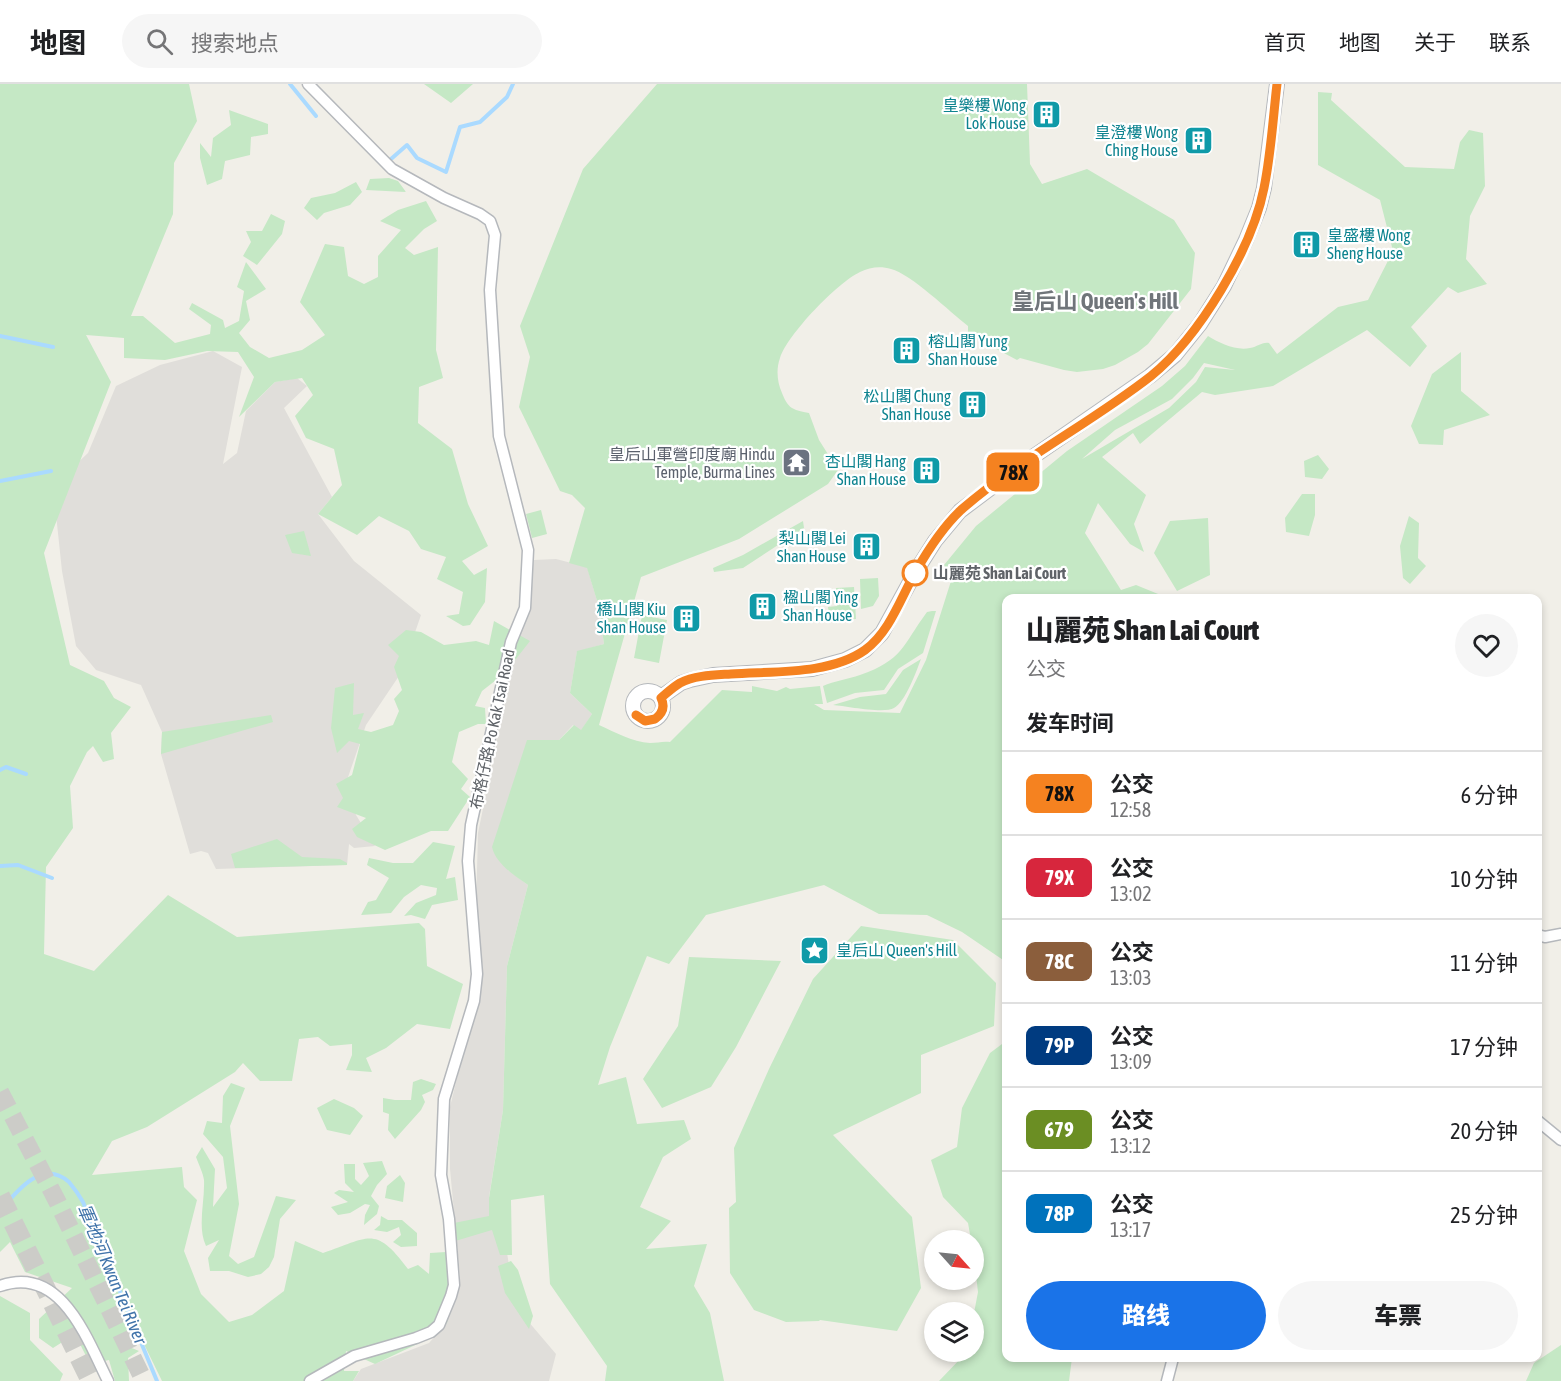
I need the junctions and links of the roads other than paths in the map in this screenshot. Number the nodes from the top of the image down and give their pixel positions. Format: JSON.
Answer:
{"nodes":[{"id":1,"x":308,"y":84,"type":"edge"},
{"id":2,"x":1277,"y":84,"type":"edge"},
{"id":3,"x":661,"y":698,"type":"dead end"},
{"id":4,"x":1561,"y":934,"type":"edge"},
{"id":5,"x":1542,"y":936,"type":"edge"},
{"id":6,"x":1542,"y":1124,"type":"edge"},
{"id":7,"x":1561,"y":1140,"type":"edge"},
{"id":8,"x":0,"y":1286,"type":"edge"},
{"id":9,"x":1172,"y":1362,"type":"edge"},
{"id":10,"x":108,"y":1381,"type":"edge"},
{"id":11,"x":309,"y":1381,"type":"edge"},
{"id":12,"x":1167,"y":1381,"type":"edge"}],
"edges":[{"from":1,"to":11,"type":"street","name":"布格仔路 Po Kak Tsai Road"},
{"from":2,"to":3,"type":"street"},
{"from":4,"to":5,"type":"street"},
{"from":6,"to":7,"type":"street"},
{"from":8,"to":10,"type":"street"},
{"from":9,"to":12,"type":"street"}]}
